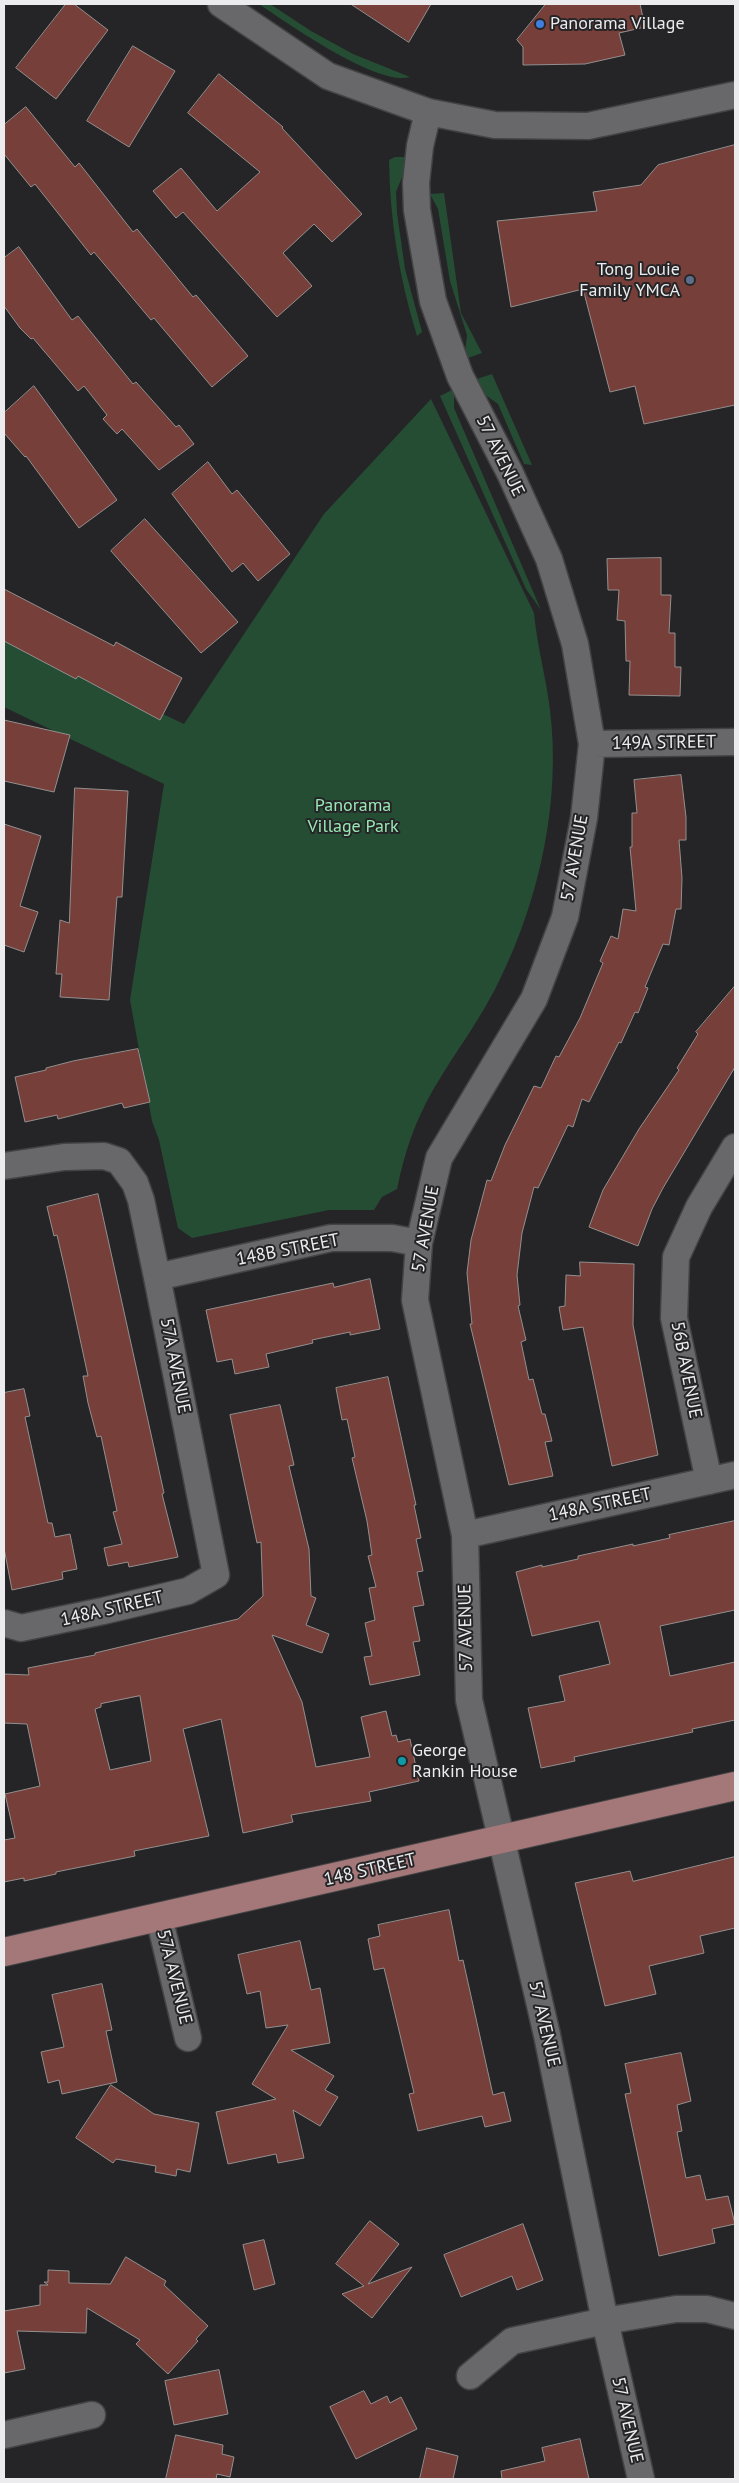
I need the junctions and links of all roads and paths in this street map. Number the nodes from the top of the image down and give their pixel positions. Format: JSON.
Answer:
{"nodes":[{"id":1,"x":221,"y":4,"type":"edge"},
{"id":2,"x":735,"y":95,"type":"edge"},
{"id":3,"x":428,"y":112,"type":"junction"},
{"id":4,"x":735,"y":742,"type":"edge"},
{"id":5,"x":592,"y":744,"type":"junction"},
{"id":6,"x":735,"y":1147,"type":"edge"},
{"id":7,"x":4,"y":1166,"type":"edge"},
{"id":8,"x":419,"y":1243,"type":"junction"},
{"id":9,"x":157,"y":1277,"type":"junction"},
{"id":10,"x":735,"y":1476,"type":"edge"},
{"id":11,"x":709,"y":1481,"type":"junction"},
{"id":12,"x":465,"y":1534,"type":"junction"},
{"id":13,"x":216,"y":1575,"type":"joint"},
{"id":14,"x":4,"y":1623,"type":"edge"},
{"id":15,"x":735,"y":1786,"type":"edge"},
{"id":16,"x":501,"y":1840,"type":"junction"},
{"id":17,"x":159,"y":1917,"type":"junction"},
{"id":18,"x":4,"y":1952,"type":"edge"},
{"id":19,"x":188,"y":2038,"type":"dead end"},
{"id":20,"x":735,"y":2316,"type":"edge"},
{"id":21,"x":605,"y":2321,"type":"junction"},
{"id":22,"x":470,"y":2376,"type":"dead end"},
{"id":23,"x":92,"y":2415,"type":"dead end"},
{"id":24,"x":4,"y":2435,"type":"edge"},
{"id":25,"x":641,"y":2479,"type":"edge"}],
"edges":[{"from":1,"to":3,"type":"street"},
{"from":2,"to":3,"type":"street"},
{"from":3,"to":5,"type":"street","name":"57 AVENUE"},
{"from":4,"to":5,"type":"street","name":"149A STREET"},
{"from":5,"to":8,"type":"street","name":"57 AVENUE"},
{"from":6,"to":11,"type":"street","name":"56B AVENUE"},
{"from":7,"to":9,"type":"street","name":"57A AVENUE"},
{"from":8,"to":9,"type":"street","name":"148B STREET"},
{"from":8,"to":12,"type":"street","name":"57 AVENUE"},
{"from":9,"to":13,"type":"street","name":"57A AVENUE"},
{"from":10,"to":11,"type":"street","name":"148A STREET"},
{"from":11,"to":12,"type":"street","name":"148A STREET"},
{"from":12,"to":16,"type":"street","name":"57 AVENUE"},
{"from":13,"to":14,"type":"street","name":"148A STREET"},
{"from":15,"to":16,"type":"main road","name":"148 STREET"},
{"from":16,"to":17,"type":"main road","name":"148 STREET"},
{"from":16,"to":21,"type":"street","name":"57 AVENUE"},
{"from":17,"to":18,"type":"main road","name":"148 STREET"},
{"from":17,"to":19,"type":"street","name":"57A AVENUE"},
{"from":20,"to":21,"type":"street"},
{"from":21,"to":22,"type":"street"},
{"from":21,"to":25,"type":"street","name":"57 AVENUE"},
{"from":23,"to":24,"type":"street"}]}
